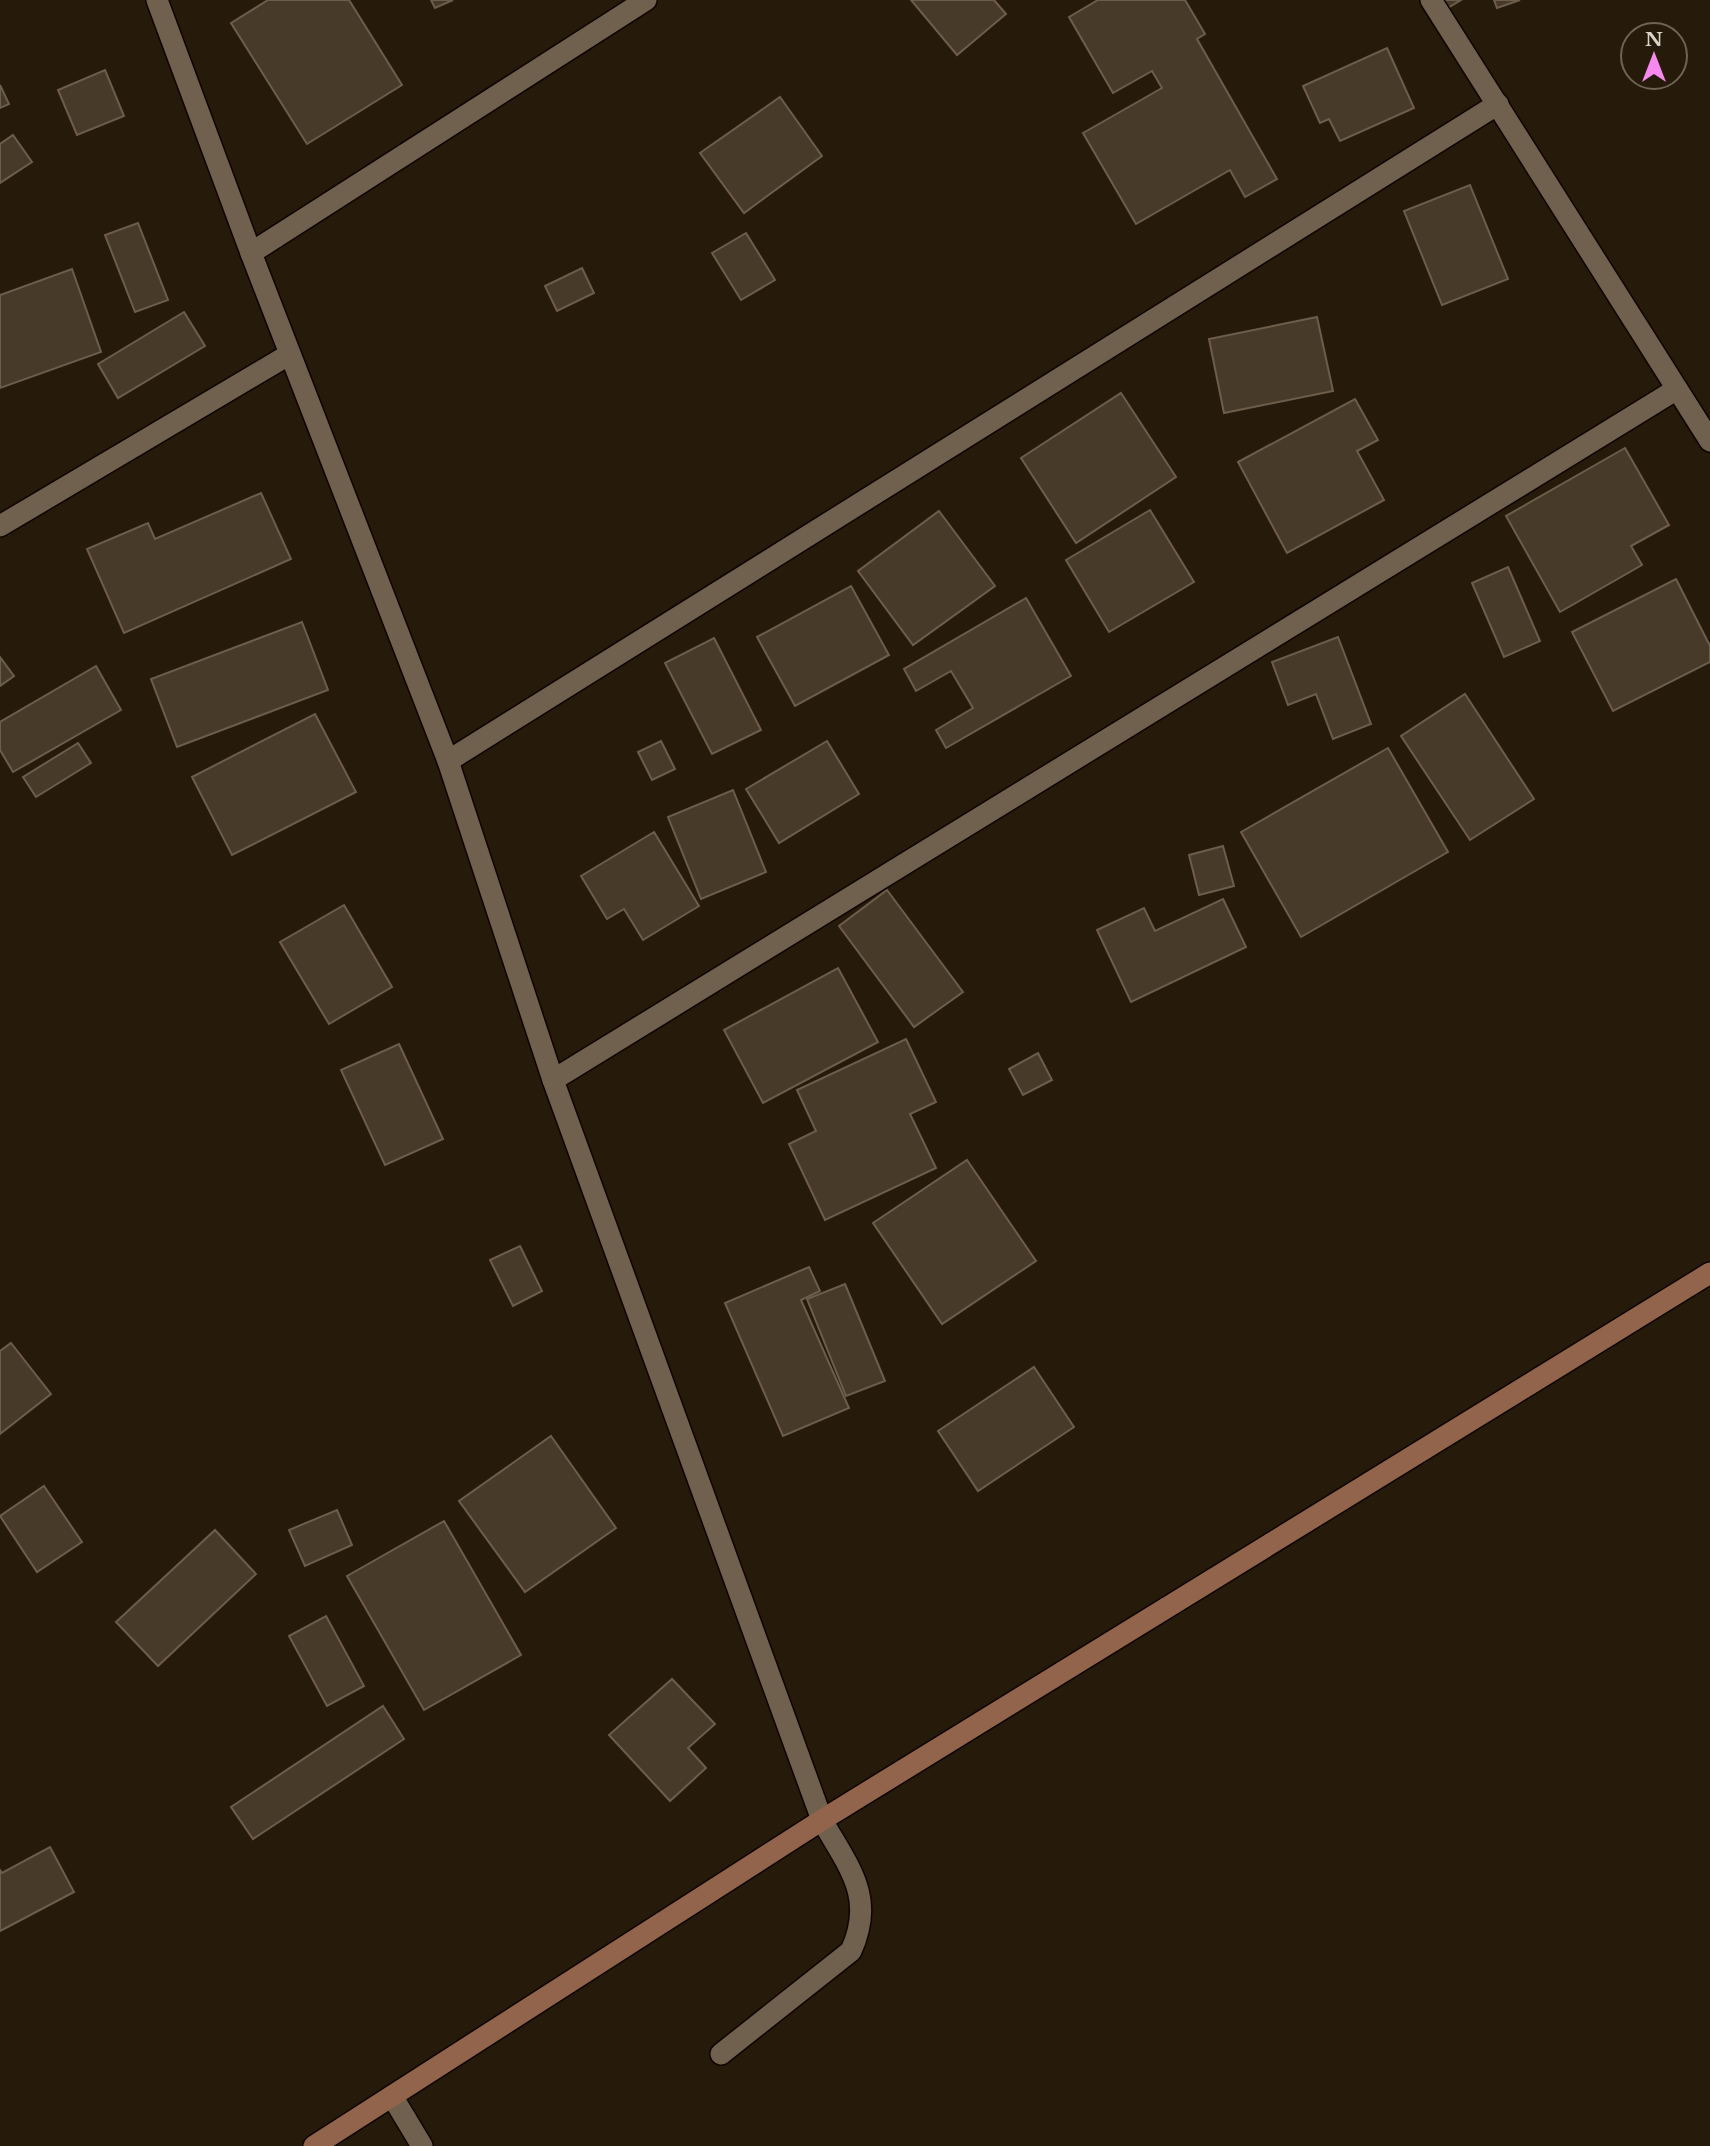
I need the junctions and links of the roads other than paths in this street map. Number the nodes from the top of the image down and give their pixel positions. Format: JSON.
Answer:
{"nodes":[{"id":1,"x":157,"y":0,"type":"edge"},
{"id":2,"x":646,"y":0,"type":"edge"},
{"id":3,"x":1431,"y":0,"type":"edge"},
{"id":4,"x":1498,"y":104,"type":"junction"},
{"id":5,"x":251,"y":253,"type":"junction"},
{"id":6,"x":290,"y":354,"type":"junction"},
{"id":7,"x":1677,"y":389,"type":"junction"},
{"id":8,"x":1710,"y":441,"type":"edge"},
{"id":9,"x":0,"y":526,"type":"edge"},
{"id":10,"x":448,"y":761,"type":"junction"},
{"id":11,"x":554,"y":1080,"type":"junction"},
{"id":12,"x":1710,"y":1273,"type":"edge"},
{"id":13,"x":822,"y":1819,"type":"junction"},
{"id":14,"x":722,"y":2053,"type":"dead end"},
{"id":15,"x":392,"y":2096,"type":"junction"},
{"id":16,"x":314,"y":2146,"type":"edge"},
{"id":17,"x":422,"y":2146,"type":"edge"}],
"edges":[{"from":1,"to":5,"type":"street"},
{"from":2,"to":5,"type":"street"},
{"from":3,"to":4,"type":"street"},
{"from":4,"to":7,"type":"street"},
{"from":4,"to":10,"type":"street"},
{"from":5,"to":6,"type":"street"},
{"from":6,"to":9,"type":"street"},
{"from":6,"to":10,"type":"street"},
{"from":7,"to":8,"type":"street"},
{"from":7,"to":11,"type":"street"},
{"from":10,"to":11,"type":"street"},
{"from":11,"to":13,"type":"street"},
{"from":12,"to":13,"type":"street"},
{"from":13,"to":14,"type":"street"},
{"from":13,"to":15,"type":"street"},
{"from":15,"to":16,"type":"street"},
{"from":15,"to":17,"type":"street"}]}
